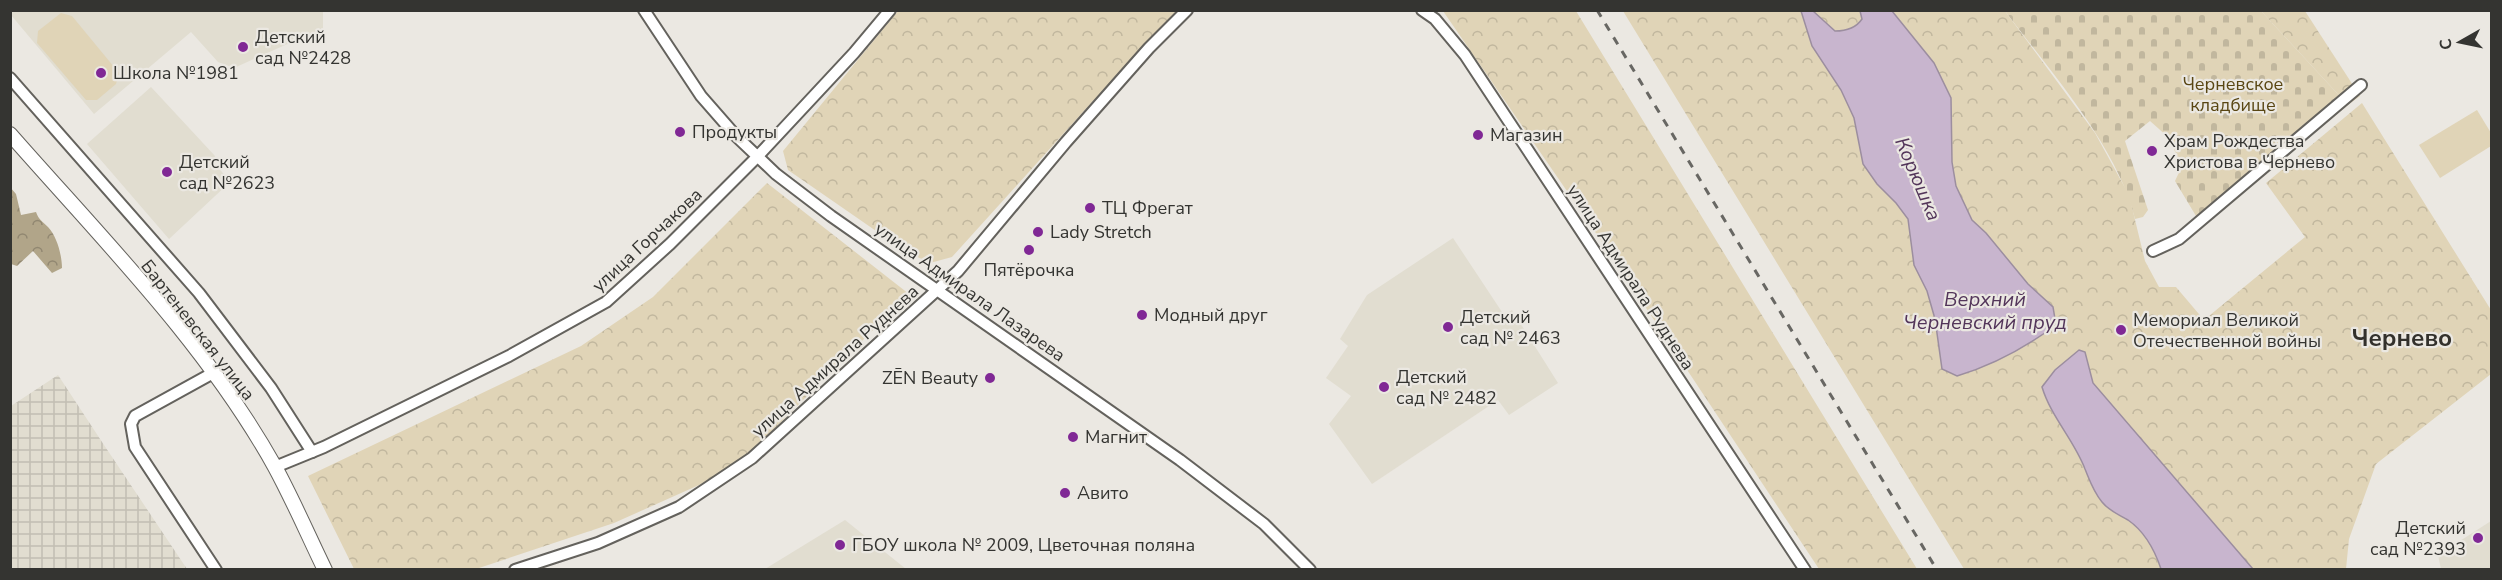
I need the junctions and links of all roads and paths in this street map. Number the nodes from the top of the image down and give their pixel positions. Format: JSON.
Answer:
{"nodes":[{"id":1,"x":644,"y":10,"type":"edge"},
{"id":2,"x":890,"y":10,"type":"edge"},
{"id":3,"x":1187,"y":10,"type":"edge"},
{"id":4,"x":1422,"y":10,"type":"edge"},
{"id":5,"x":10,"y":78,"type":"edge"},
{"id":6,"x":2361,"y":85,"type":"dead end"},
{"id":7,"x":10,"y":135,"type":"edge"},
{"id":8,"x":757,"y":157,"type":"junction"},
{"id":9,"x":2153,"y":251,"type":"dead end"},
{"id":10,"x":938,"y":289,"type":"junction"},
{"id":11,"x":213,"y":373,"type":"junction"},
{"id":12,"x":312,"y":452,"type":"junction"},
{"id":13,"x":275,"y":467,"type":"junction"},
{"id":14,"x":216,"y":570,"type":"edge"},
{"id":15,"x":325,"y":570,"type":"edge"},
{"id":16,"x":515,"y":570,"type":"edge"},
{"id":17,"x":1310,"y":570,"type":"edge"},
{"id":18,"x":1805,"y":570,"type":"edge"}],
"edges":[{"from":1,"to":8,"type":"street","name":"улица Адмирала Лазарева"},
{"from":2,"to":8,"type":"street","name":"улица Горчакова"},
{"from":3,"to":10,"type":"street","name":"улица Адмирала Руднева"},
{"from":4,"to":18,"type":"street","name":"улица Адмирала Руднева"},
{"from":5,"to":12,"type":"street"},
{"from":6,"to":9,"type":"street"},
{"from":7,"to":11,"type":"main road","name":"Бартеневская улица"},
{"from":8,"to":10,"type":"street","name":"улица Адмирала Лазарева"},
{"from":8,"to":12,"type":"street","name":"улица Горчакова"},
{"from":10,"to":16,"type":"street","name":"улица Адмирала Руднева"},
{"from":10,"to":17,"type":"street","name":"улица Адмирала Лазарева"},
{"from":11,"to":13,"type":"main road","name":"Бартеневская улица"},
{"from":11,"to":14,"type":"street"},
{"from":12,"to":13,"type":"street","name":"улица Горчакова"},
{"from":13,"to":15,"type":"main road","name":"Бартеневская улица"}]}
